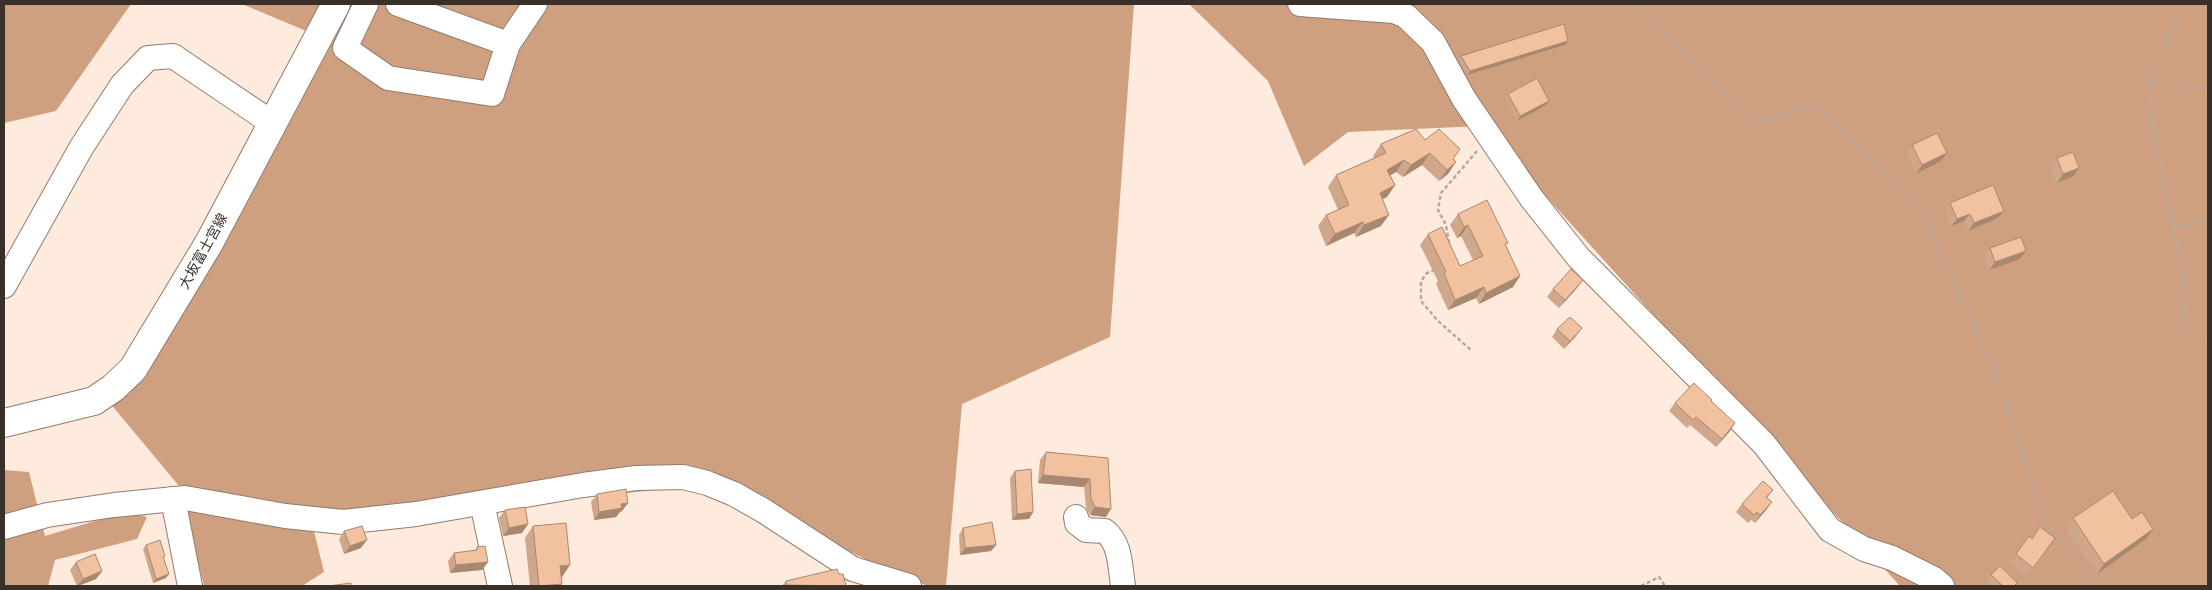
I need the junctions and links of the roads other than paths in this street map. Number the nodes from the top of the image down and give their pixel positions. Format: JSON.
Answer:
{"nodes":[{"id":1,"x":336,"y":4,"type":"edge"},
{"id":2,"x":366,"y":4,"type":"edge"},
{"id":3,"x":398,"y":4,"type":"edge"},
{"id":4,"x":535,"y":4,"type":"edge"},
{"id":5,"x":1300,"y":4,"type":"edge"},
{"id":6,"x":508,"y":44,"type":"junction"},
{"id":7,"x":272,"y":124,"type":"junction"},
{"id":8,"x":4,"y":286,"type":"edge"},
{"id":9,"x":4,"y":423,"type":"edge"},
{"id":10,"x":173,"y":499,"type":"junction"},
{"id":11,"x":482,"y":503,"type":"junction"},
{"id":12,"x":1076,"y":517,"type":"dead end"},
{"id":13,"x":4,"y":527,"type":"edge"},
{"id":14,"x":853,"y":578,"type":"edge"},
{"id":15,"x":190,"y":586,"type":"edge"},
{"id":16,"x":500,"y":586,"type":"edge"},
{"id":17,"x":908,"y":586,"type":"edge"},
{"id":18,"x":1123,"y":586,"type":"edge"},
{"id":19,"x":1942,"y":586,"type":"edge"}],
"edges":[{"from":1,"to":7,"type":"main road","name":"大坂富士宮線"},
{"from":2,"to":6,"type":"street"},
{"from":3,"to":6,"type":"street"},
{"from":4,"to":6,"type":"street"},
{"from":5,"to":19,"type":"street"},
{"from":7,"to":8,"type":"street"},
{"from":7,"to":9,"type":"main road","name":"大坂富士宮線"},
{"from":10,"to":11,"type":"street"},
{"from":10,"to":13,"type":"street"},
{"from":10,"to":15,"type":"street"},
{"from":11,"to":14,"type":"street"},
{"from":11,"to":16,"type":"street"},
{"from":12,"to":18,"type":"street"},
{"from":14,"to":17,"type":"street"}]}
